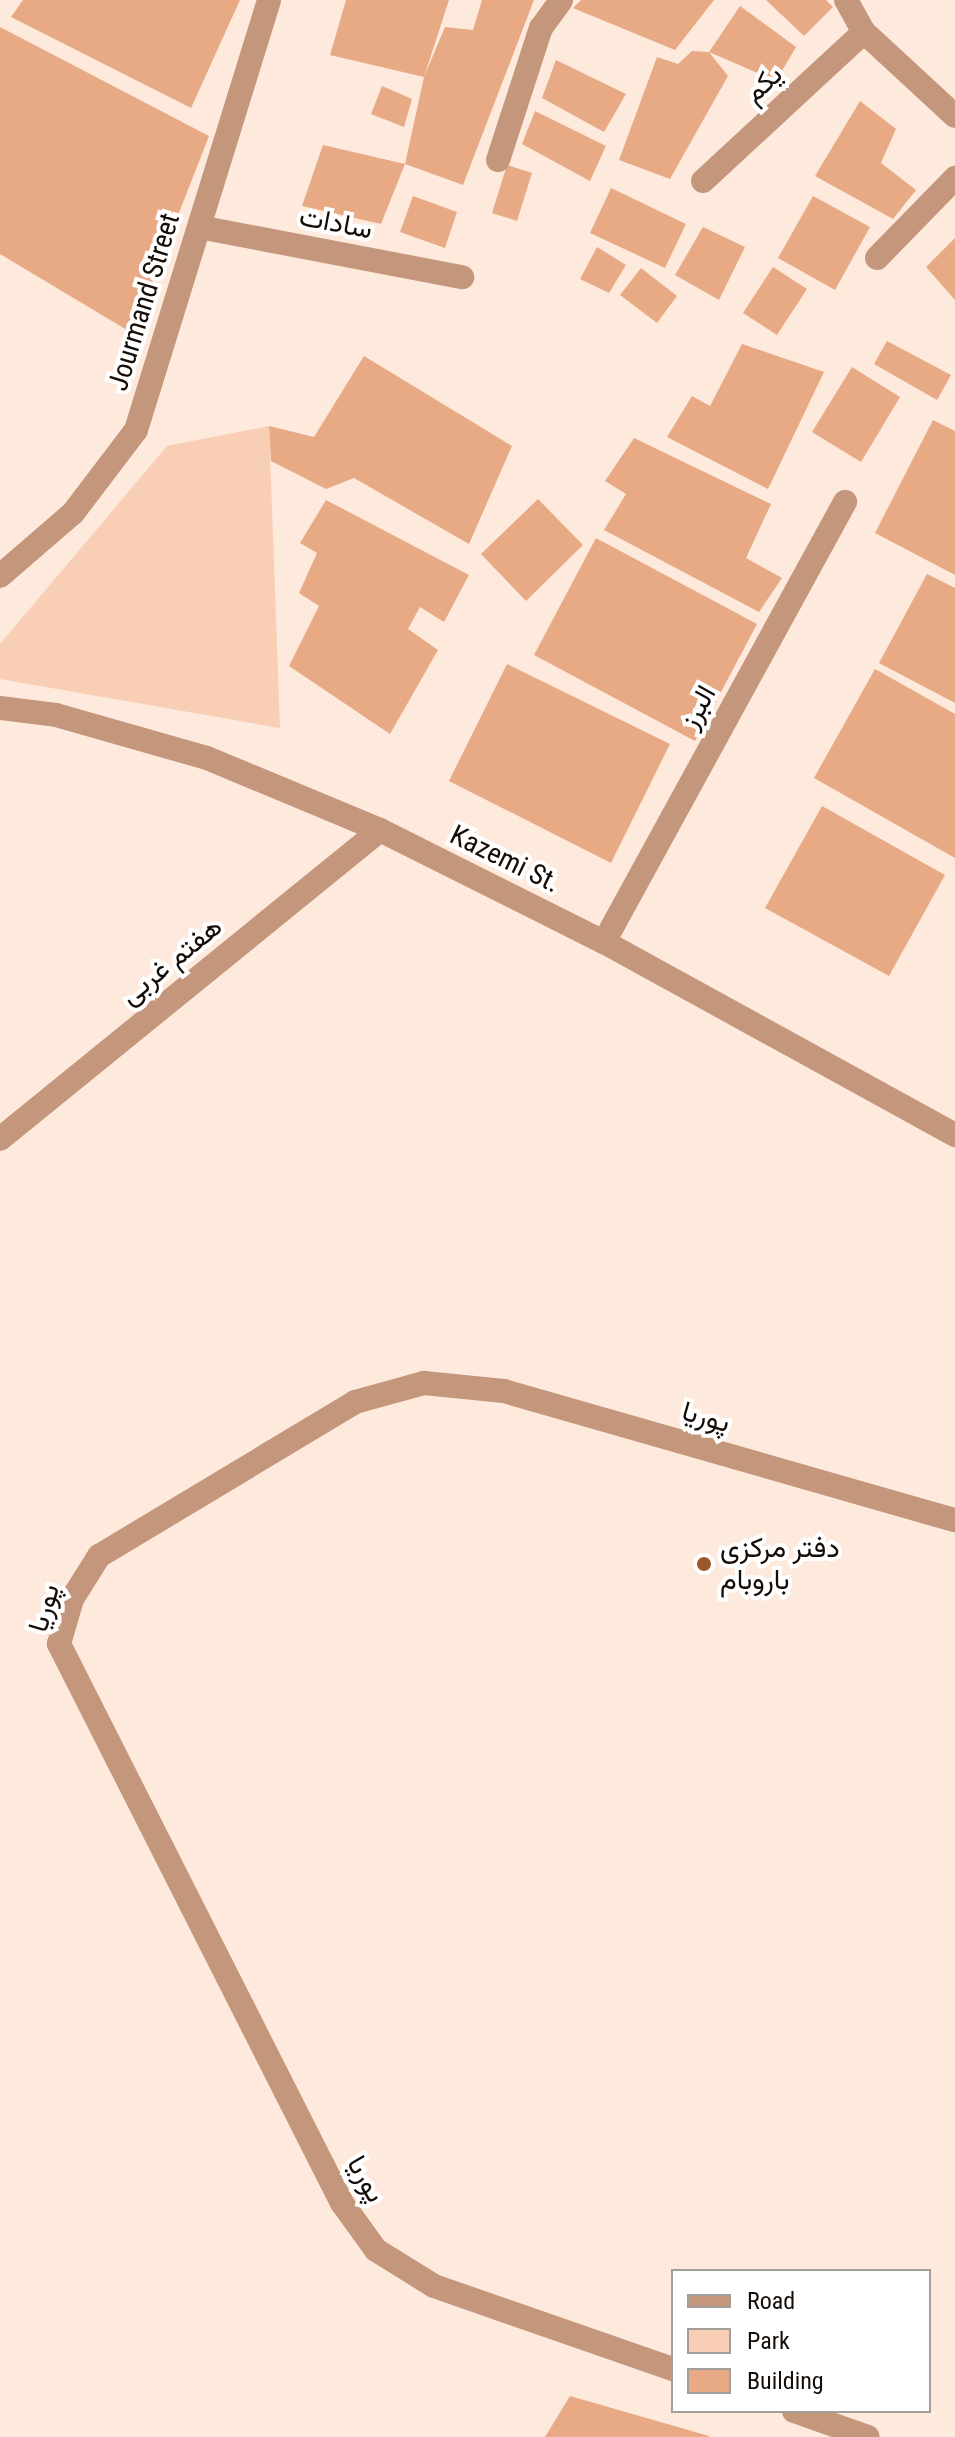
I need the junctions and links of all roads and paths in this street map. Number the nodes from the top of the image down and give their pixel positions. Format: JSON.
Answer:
{"nodes":[{"id":1,"x":269,"y":0,"type":"edge"},
{"id":2,"x":561,"y":0,"type":"edge"},
{"id":3,"x":846,"y":0,"type":"edge"},
{"id":4,"x":864,"y":32,"type":"junction"},
{"id":5,"x":955,"y":116,"type":"edge"},
{"id":6,"x":498,"y":160,"type":"dead end"},
{"id":7,"x":955,"y":178,"type":"edge"},
{"id":8,"x":703,"y":181,"type":"dead end"},
{"id":9,"x":199,"y":227,"type":"junction"},
{"id":10,"x":877,"y":258,"type":"dead end"},
{"id":11,"x":462,"y":277,"type":"dead end"},
{"id":12,"x":845,"y":502,"type":"dead end"},
{"id":13,"x":0,"y":576,"type":"edge"},
{"id":14,"x":0,"y":708,"type":"edge"},
{"id":15,"x":380,"y":830,"type":"junction"},
{"id":16,"x":604,"y":942,"type":"junction"},
{"id":17,"x":955,"y":1135,"type":"edge"},
{"id":18,"x":0,"y":1139,"type":"edge"},
{"id":19,"x":955,"y":1520,"type":"edge"},
{"id":20,"x":671,"y":2368,"type":"edge"},
{"id":21,"x":800,"y":2413,"type":"edge"},
{"id":22,"x":868,"y":2437,"type":"edge"}],
"edges":[{"from":1,"to":9,"type":"street","name":"Jourmand Street"},
{"from":2,"to":6,"type":"street"},
{"from":3,"to":4,"type":"street"},
{"from":4,"to":5,"type":"street"},
{"from":4,"to":8,"type":"street","name":"یکم"},
{"from":7,"to":10,"type":"street"},
{"from":9,"to":11,"type":"street","name":"سادات"},
{"from":9,"to":13,"type":"street","name":"Jourmand Street"},
{"from":12,"to":16,"type":"street","name":"البرز"},
{"from":14,"to":15,"type":"street","name":"Kazemi St."},
{"from":15,"to":16,"type":"street","name":"Kazemi St."},
{"from":15,"to":18,"type":"street","name":"هفتم غربی"},
{"from":16,"to":17,"type":"street","name":"Kazemi St."},
{"from":19,"to":20,"type":"street","name":"پوریا"},
{"from":21,"to":22,"type":"street"}]}
